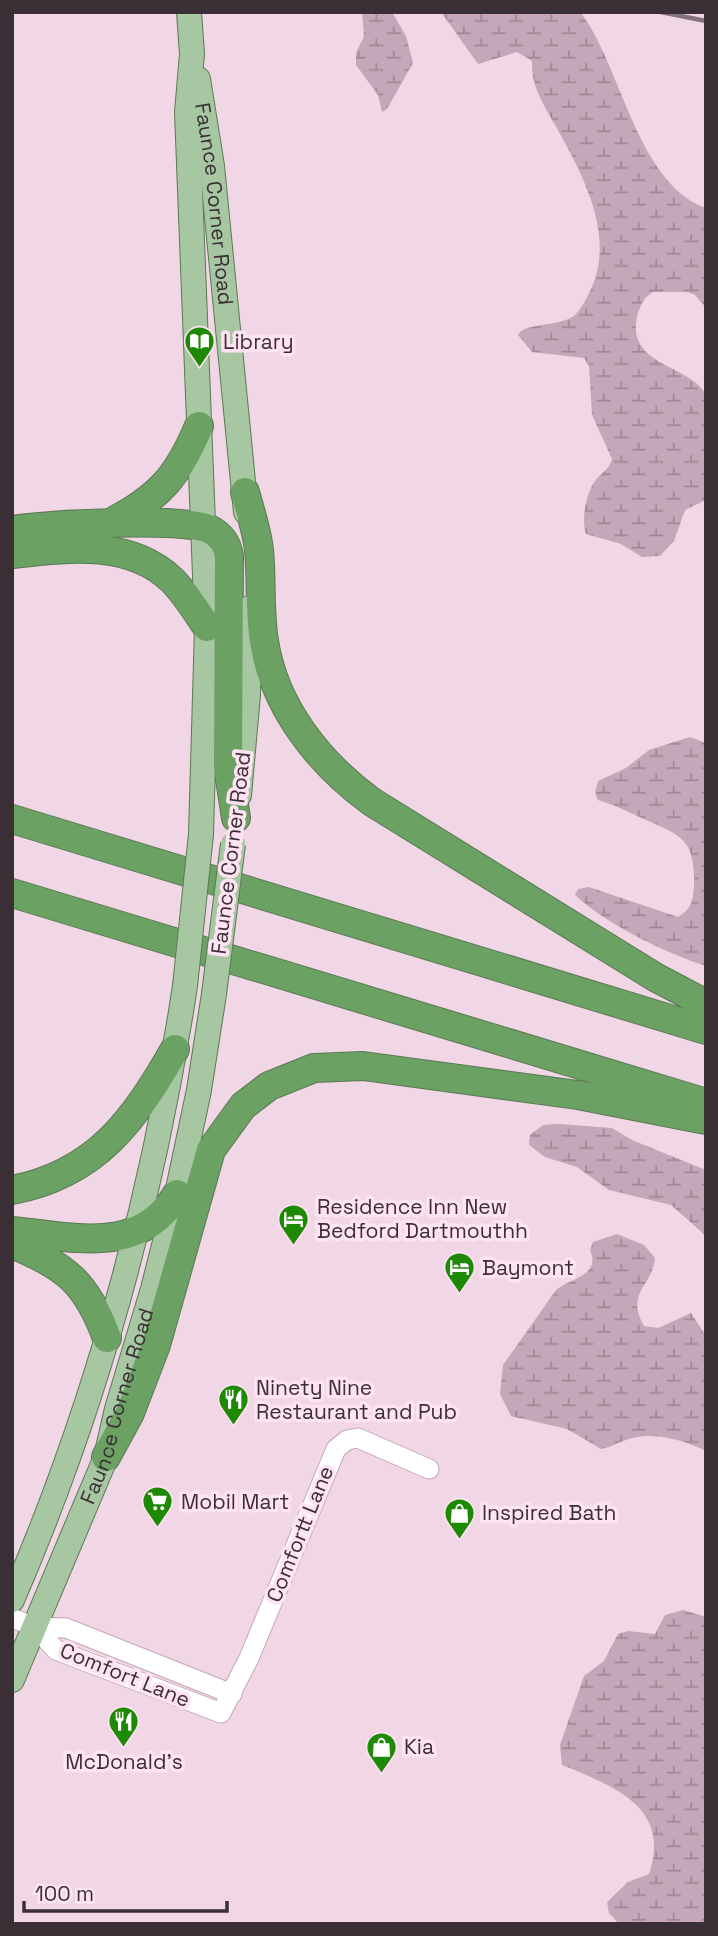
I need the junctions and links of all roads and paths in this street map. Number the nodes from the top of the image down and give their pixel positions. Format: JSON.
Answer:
{"nodes":[{"id":1,"x":189,"y":12,"type":"edge"},
{"id":2,"x":192,"y":54,"type":"junction"},
{"id":3,"x":220,"y":243,"type":"junction"},
{"id":4,"x":193,"y":249,"type":"junction"},
{"id":5,"x":199,"y":426,"type":"junction"},
{"id":6,"x":245,"y":492,"type":"junction"},
{"id":7,"x":108,"y":524,"type":"junction"},
{"id":8,"x":205,"y":528,"type":"junction"},
{"id":9,"x":12,"y":530,"type":"edge"},
{"id":10,"x":12,"y":554,"type":"edge"},
{"id":11,"x":207,"y":627,"type":"junction"},
{"id":12,"x":12,"y":800,"type":"edge"},
{"id":13,"x":12,"y":819,"type":"edge"},
{"id":14,"x":234,"y":831,"type":"junction"},
{"id":15,"x":151,"y":861,"type":"junction"},
{"id":16,"x":12,"y":893,"type":"edge"},
{"id":17,"x":12,"y":913,"type":"edge"},
{"id":18,"x":169,"y":940,"type":"junction"},
{"id":19,"x":706,"y":1004,"type":"edge"},
{"id":20,"x":706,"y":1030,"type":"edge"},
{"id":21,"x":175,"y":1049,"type":"junction"},
{"id":22,"x":706,"y":1102,"type":"edge"},
{"id":23,"x":706,"y":1120,"type":"edge"},
{"id":24,"x":12,"y":1190,"type":"edge"},
{"id":25,"x":177,"y":1194,"type":"junction"},
{"id":26,"x":12,"y":1231,"type":"edge"},
{"id":27,"x":136,"y":1233,"type":"junction"},
{"id":28,"x":12,"y":1244,"type":"edge"},
{"id":29,"x":107,"y":1338,"type":"junction"},
{"id":30,"x":106,"y":1457,"type":"junction"},
{"id":31,"x":429,"y":1469,"type":"dead end"},
{"id":32,"x":12,"y":1600,"type":"edge"},
{"id":33,"x":24,"y":1623,"type":"edge"},
{"id":34,"x":12,"y":1679,"type":"edge"},
{"id":35,"x":232,"y":1694,"type":"junction"},
{"id":36,"x":221,"y":1713,"type":"joint"}],
"edges":[{"from":1,"to":2,"type":"main road","name":"Faunce Corner Road"},
{"from":2,"to":3,"type":"main road","name":"Faunce Corner Road"},
{"from":2,"to":4,"type":"main road","name":"Faunce Corner Road"},
{"from":3,"to":4,"type":"main road"},
{"from":3,"to":6,"type":"main road","name":"Faunce Corner Road"},
{"from":4,"to":5,"type":"main road","name":"Faunce Corner Road"},
{"from":5,"to":7,"type":"highway"},
{"from":5,"to":8,"type":"main road","name":"Faunce Corner Road"},
{"from":6,"to":14,"type":"main road","name":"Faunce Corner Road"},
{"from":6,"to":19,"type":"highway"},
{"from":7,"to":8,"type":"highway"},
{"from":7,"to":9,"type":"highway"},
{"from":8,"to":11,"type":"main road","name":"Faunce Corner Road"},
{"from":8,"to":14,"type":"highway"},
{"from":10,"to":11,"type":"highway"},
{"from":11,"to":21,"type":"main road","name":"Faunce Corner Road","bridge":true},
{"from":12,"to":15,"type":"highway"},
{"from":13,"to":15,"type":"highway"},
{"from":14,"to":25,"type":"main road","name":"Faunce Corner Road","bridge":true},
{"from":15,"to":20,"type":"highway"},
{"from":16,"to":18,"type":"highway"},
{"from":17,"to":18,"type":"highway"},
{"from":18,"to":22,"type":"highway"},
{"from":21,"to":24,"type":"highway"},
{"from":21,"to":27,"type":"main road","name":"Faunce Corner Road"},
{"from":23,"to":30,"type":"highway"},
{"from":25,"to":27,"type":"highway"},
{"from":25,"to":30,"type":"main road","name":"Faunce Corner Road"},
{"from":26,"to":27,"type":"highway"},
{"from":27,"to":29,"type":"main road","name":"Faunce Corner Road"},
{"from":28,"to":29,"type":"highway"},
{"from":29,"to":32,"type":"main road","name":"Faunce Corner Road"},
{"from":30,"to":33,"type":"main road","name":"Faunce Corner Road"},
{"from":31,"to":35,"type":"street","name":"Comfortt Lane"},
{"from":33,"to":34,"type":"main road","name":"Faunce Corner Road"},
{"from":33,"to":35,"type":"street","name":"Comfort Lane"},
{"from":33,"to":36,"type":"street","name":"Comfort Lane"},
{"from":35,"to":36,"type":"street","name":"Comfortt Lane"}]}
